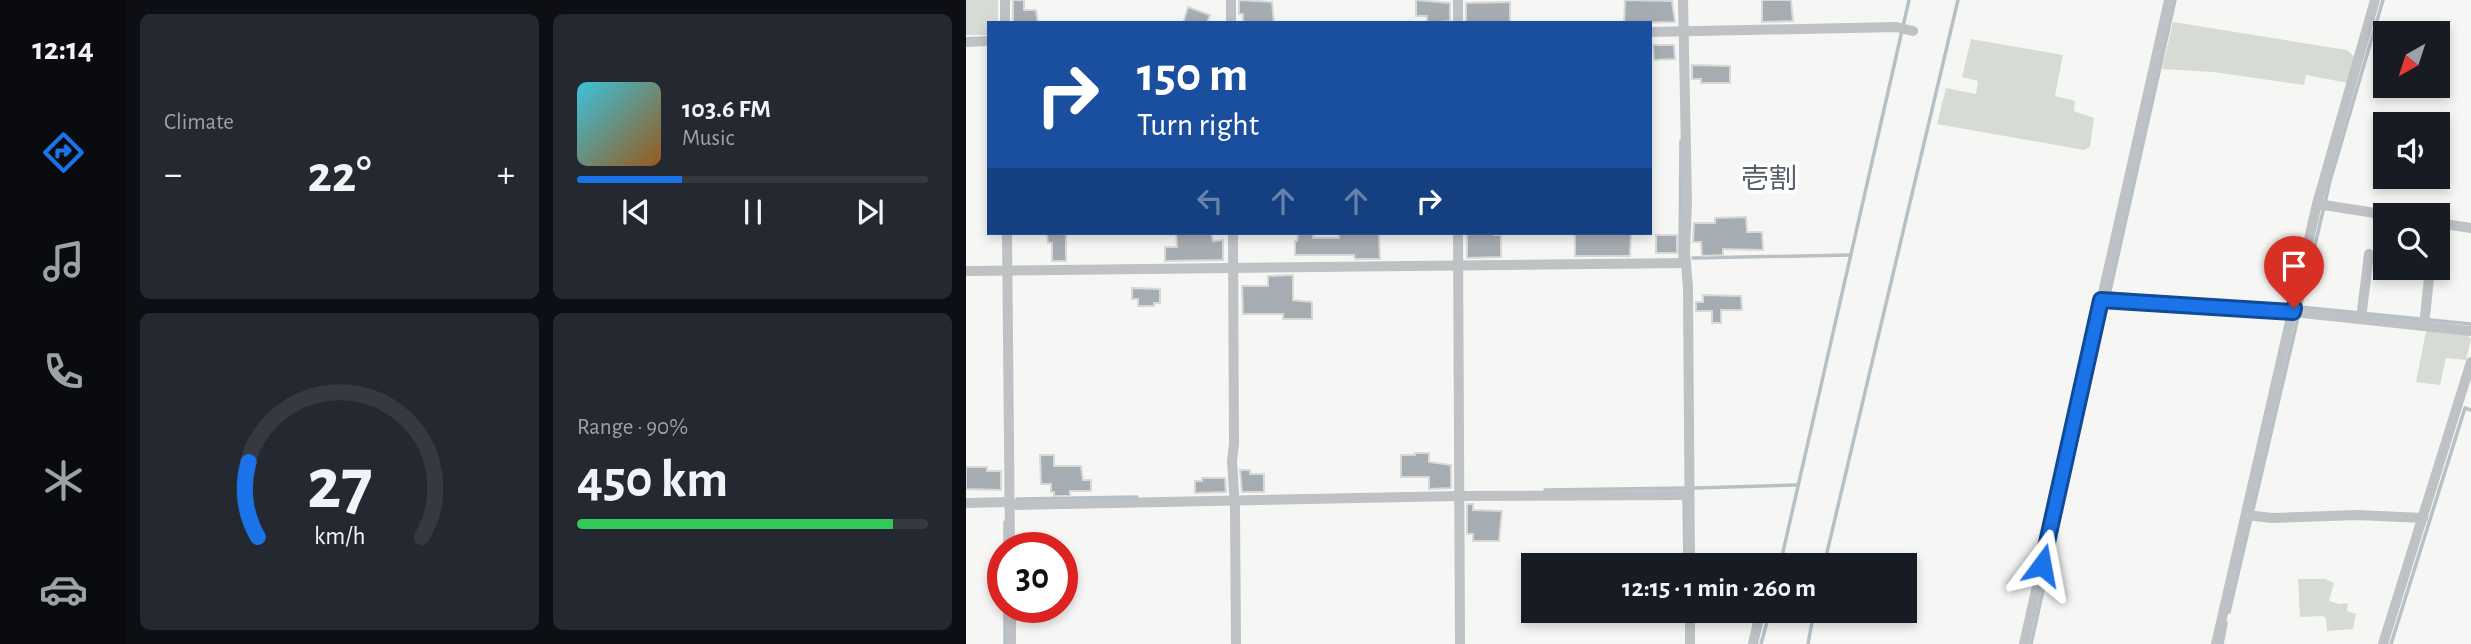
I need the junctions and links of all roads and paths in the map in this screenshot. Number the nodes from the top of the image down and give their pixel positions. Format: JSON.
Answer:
{"nodes":[{"id":1,"x":1005,"y":0,"type":"edge"},
{"id":2,"x":1231,"y":0,"type":"edge"},
{"id":3,"x":1458,"y":0,"type":"edge"},
{"id":4,"x":1683,"y":0,"type":"edge"},
{"id":5,"x":2169,"y":0,"type":"edge"},
{"id":6,"x":2375,"y":0,"type":"edge"},
{"id":7,"x":1005,"y":21,"type":"edge"},
{"id":8,"x":1231,"y":21,"type":"edge"},
{"id":9,"x":1458,"y":21,"type":"edge"},
{"id":10,"x":1906,"y":29,"type":"dead end"},
{"id":11,"x":1652,"y":32,"type":"edge"},
{"id":12,"x":1683,"y":32,"type":"junction"},
{"id":13,"x":987,"y":41,"type":"edge"},
{"id":14,"x":966,"y":42,"type":"edge"},
{"id":15,"x":2322,"y":205,"type":"junction"},
{"id":16,"x":2373,"y":213,"type":"edge"},
{"id":17,"x":2450,"y":225,"type":"edge"},
{"id":18,"x":2471,"y":228,"type":"edge"},
{"id":19,"x":1007,"y":235,"type":"edge"},
{"id":20,"x":1233,"y":235,"type":"edge"},
{"id":21,"x":1458,"y":235,"type":"edge"},
{"id":22,"x":2368,"y":254,"type":"dead end"},
{"id":23,"x":1681,"y":263,"type":"junction"},
{"id":24,"x":1458,"y":266,"type":"junction"},
{"id":25,"x":1233,"y":268,"type":"junction"},
{"id":26,"x":966,"y":271,"type":"edge"},
{"id":27,"x":1004,"y":271,"type":"junction"},
{"id":28,"x":2429,"y":280,"type":"edge"},
{"id":29,"x":2106,"y":300,"type":"junction"},
{"id":30,"x":2296,"y":310,"type":"junction"},
{"id":31,"x":2361,"y":319,"type":"junction"},
{"id":32,"x":2424,"y":326,"type":"junction"},
{"id":33,"x":2471,"y":331,"type":"edge"},
{"id":34,"x":2471,"y":362,"type":"edge"},
{"id":35,"x":2466,"y":398,"type":"edge"},
{"id":36,"x":1686,"y":495,"type":"junction"},
{"id":37,"x":1459,"y":496,"type":"junction"},
{"id":38,"x":1233,"y":498,"type":"junction"},
{"id":39,"x":966,"y":503,"type":"edge"},
{"id":40,"x":1009,"y":503,"type":"junction"},
{"id":41,"x":2246,"y":515,"type":"junction"},
{"id":42,"x":2423,"y":518,"type":"junction"},
{"id":43,"x":1010,"y":532,"type":"edge"},
{"id":44,"x":1689,"y":553,"type":"edge"},
{"id":45,"x":1011,"y":623,"type":"edge"},
{"id":46,"x":1690,"y":623,"type":"edge"},
{"id":47,"x":1758,"y":623,"type":"edge"},
{"id":48,"x":1011,"y":644,"type":"edge"},
{"id":49,"x":1236,"y":644,"type":"edge"},
{"id":50,"x":1460,"y":644,"type":"edge"},
{"id":51,"x":1690,"y":644,"type":"edge"},
{"id":52,"x":1753,"y":644,"type":"edge"},
{"id":53,"x":2024,"y":644,"type":"edge"},
{"id":54,"x":2216,"y":644,"type":"edge"},
{"id":55,"x":2383,"y":644,"type":"edge"}],
"edges":[{"from":1,"to":7,"type":"street"},
{"from":2,"to":8,"type":"street"},
{"from":3,"to":9,"type":"street"},
{"from":4,"to":12,"type":"street"},
{"from":5,"to":29,"type":"street"},
{"from":6,"to":15,"type":"street"},
{"from":10,"to":12,"type":"street"},
{"from":11,"to":12,"type":"street"},
{"from":12,"to":23,"type":"street"},
{"from":13,"to":14,"type":"street"},
{"from":15,"to":16,"type":"street"},
{"from":15,"to":30,"type":"street"},
{"from":17,"to":18,"type":"street"},
{"from":19,"to":27,"type":"street"},
{"from":20,"to":25,"type":"street"},
{"from":21,"to":24,"type":"street"},
{"from":22,"to":31,"type":"street"},
{"from":23,"to":24,"type":"street"},
{"from":23,"to":36,"type":"street"},
{"from":24,"to":25,"type":"street"},
{"from":24,"to":37,"type":"street"},
{"from":25,"to":27,"type":"street"},
{"from":25,"to":38,"type":"street"},
{"from":26,"to":27,"type":"street"},
{"from":27,"to":40,"type":"street"},
{"from":28,"to":32,"type":"street"},
{"from":29,"to":30,"type":"street"},
{"from":29,"to":53,"type":"street"},
{"from":30,"to":31,"type":"street"},
{"from":30,"to":41,"type":"street"},
{"from":31,"to":32,"type":"street"},
{"from":32,"to":33,"type":"street"},
{"from":34,"to":35,"type":"street"},
{"from":35,"to":42,"type":"street"},
{"from":36,"to":37,"type":"street"},
{"from":36,"to":44,"type":"street"},
{"from":37,"to":38,"type":"street"},
{"from":37,"to":50,"type":"street"},
{"from":38,"to":40,"type":"street"},
{"from":38,"to":49,"type":"street"},
{"from":39,"to":40,"type":"street"},
{"from":40,"to":43,"type":"street"},
{"from":41,"to":42,"type":"street"},
{"from":41,"to":54,"type":"street"},
{"from":42,"to":55,"type":"street"},
{"from":45,"to":48,"type":"street"},
{"from":46,"to":51,"type":"street"},
{"from":47,"to":52,"type":"street"}]}
